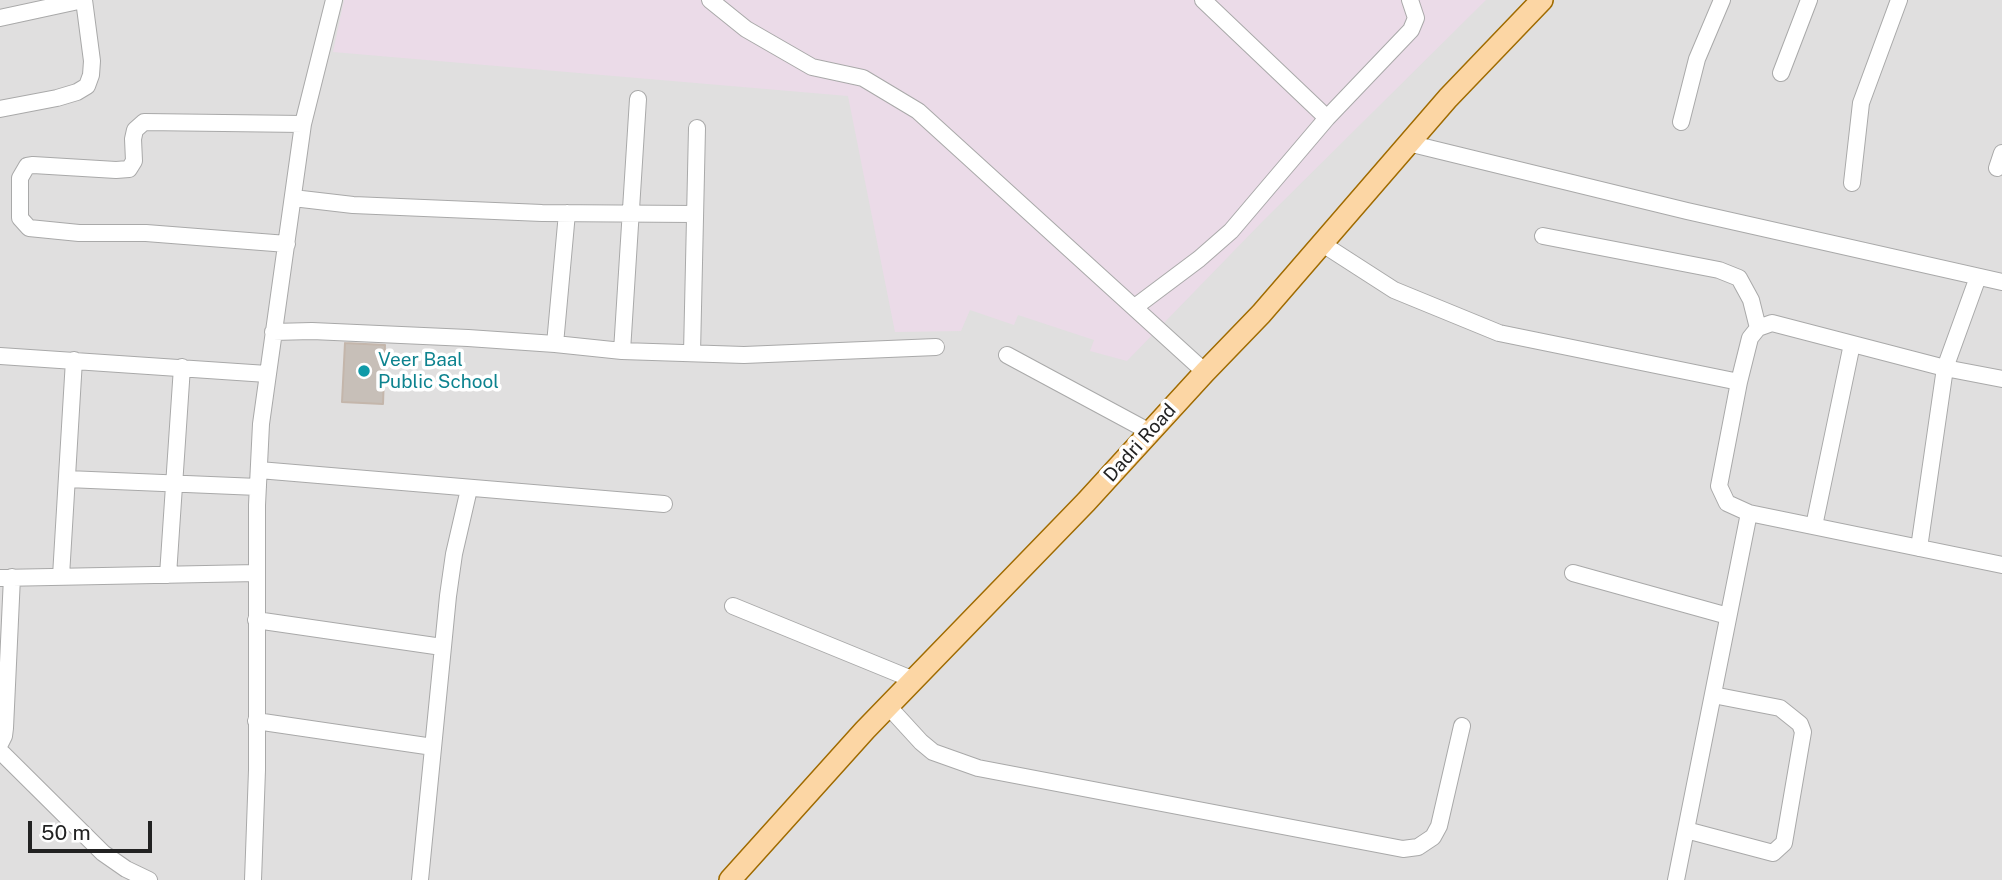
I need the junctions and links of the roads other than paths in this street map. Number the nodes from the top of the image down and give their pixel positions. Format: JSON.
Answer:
{"nodes":[{"id":1,"x":83,"y":0,"type":"edge"},
{"id":2,"x":334,"y":0,"type":"edge"},
{"id":3,"x":710,"y":0,"type":"edge"},
{"id":4,"x":1203,"y":0,"type":"edge"},
{"id":5,"x":1410,"y":0,"type":"edge"},
{"id":6,"x":1542,"y":0,"type":"edge"},
{"id":7,"x":1722,"y":0,"type":"edge"},
{"id":8,"x":1809,"y":0,"type":"edge"},
{"id":9,"x":1899,"y":0,"type":"edge"},
{"id":10,"x":0,"y":18,"type":"edge"},
{"id":11,"x":1781,"y":73,"type":"dead end"},
{"id":12,"x":638,"y":99,"type":"dead end"},
{"id":13,"x":0,"y":109,"type":"edge"},
{"id":14,"x":1327,"y":118,"type":"junction"},
{"id":15,"x":1681,"y":122,"type":"dead end"},
{"id":16,"x":303,"y":124,"type":"junction"},
{"id":17,"x":697,"y":128,"type":"dead end"},
{"id":18,"x":1409,"y":143,"type":"junction"},
{"id":19,"x":1852,"y":183,"type":"dead end"},
{"id":20,"x":293,"y":198,"type":"junction"},
{"id":21,"x":631,"y":212,"type":"junction"},
{"id":22,"x":567,"y":213,"type":"junction"},
{"id":23,"x":695,"y":214,"type":"junction"},
{"id":24,"x":1543,"y":236,"type":"dead end"},
{"id":25,"x":1321,"y":243,"type":"junction"},
{"id":26,"x":287,"y":244,"type":"junction"},
{"id":27,"x":1978,"y":277,"type":"junction"},
{"id":28,"x":2002,"y":282,"type":"edge"},
{"id":29,"x":1135,"y":307,"type":"junction"},
{"id":30,"x":1758,"y":328,"type":"junction"},
{"id":31,"x":273,"y":332,"type":"junction"},
{"id":32,"x":555,"y":344,"type":"junction"},
{"id":33,"x":1852,"y":344,"type":"junction"},
{"id":34,"x":936,"y":347,"type":"dead end"},
{"id":35,"x":622,"y":351,"type":"junction"},
{"id":36,"x":692,"y":353,"type":"junction"},
{"id":37,"x":1007,"y":355,"type":"dead end"},
{"id":38,"x":0,"y":356,"type":"edge"},
{"id":39,"x":74,"y":360,"type":"junction"},
{"id":40,"x":182,"y":367,"type":"junction"},
{"id":41,"x":1945,"y":368,"type":"junction"},
{"id":42,"x":1205,"y":372,"type":"junction"},
{"id":43,"x":267,"y":374,"type":"junction"},
{"id":44,"x":2002,"y":379,"type":"edge"},
{"id":45,"x":1739,"y":382,"type":"junction"},
{"id":46,"x":1150,"y":432,"type":"junction"},
{"id":47,"x":67,"y":479,"type":"junction"},
{"id":48,"x":259,"y":479,"type":"junction"},
{"id":49,"x":174,"y":484,"type":"junction"},
{"id":50,"x":469,"y":489,"type":"junction"},
{"id":51,"x":664,"y":505,"type":"dead end"},
{"id":52,"x":1749,"y":513,"type":"junction"},
{"id":53,"x":1814,"y":526,"type":"junction"},
{"id":54,"x":1919,"y":548,"type":"junction"},
{"id":55,"x":2002,"y":565,"type":"edge"},
{"id":56,"x":257,"y":573,"type":"junction"},
{"id":57,"x":1573,"y":573,"type":"dead end"},
{"id":58,"x":168,"y":575,"type":"junction"},
{"id":59,"x":61,"y":576,"type":"junction"},
{"id":60,"x":6,"y":577,"type":"edge"},
{"id":61,"x":733,"y":606,"type":"dead end"},
{"id":62,"x":1728,"y":616,"type":"junction"},
{"id":63,"x":256,"y":621,"type":"junction"},
{"id":64,"x":442,"y":647,"type":"junction"},
{"id":65,"x":914,"y":680,"type":"junction"},
{"id":66,"x":1713,"y":695,"type":"junction"},
{"id":67,"x":888,"y":706,"type":"junction"},
{"id":68,"x":256,"y":722,"type":"junction"},
{"id":69,"x":1462,"y":726,"type":"dead end"},
{"id":70,"x":0,"y":744,"type":"edge"},
{"id":71,"x":433,"y":747,"type":"junction"},
{"id":72,"x":0,"y":751,"type":"edge"},
{"id":73,"x":1686,"y":830,"type":"junction"},
{"id":74,"x":149,"y":880,"type":"edge"},
{"id":75,"x":253,"y":880,"type":"edge"},
{"id":76,"x":420,"y":880,"type":"edge"},
{"id":77,"x":730,"y":880,"type":"edge"},
{"id":78,"x":1676,"y":880,"type":"edge"}],
"edges":[{"from":1,"to":10,"type":"street"},
{"from":1,"to":13,"type":"street"},
{"from":2,"to":16,"type":"street"},
{"from":3,"to":29,"type":"street"},
{"from":4,"to":14,"type":"street"},
{"from":5,"to":14,"type":"street"},
{"from":6,"to":18,"type":"main road","name":"Dadri Road"},
{"from":7,"to":15,"type":"street"},
{"from":8,"to":11,"type":"street"},
{"from":9,"to":19,"type":"street"},
{"from":12,"to":21,"type":"street"},
{"from":14,"to":29,"type":"street"},
{"from":16,"to":20,"type":"street"},
{"from":16,"to":26,"type":"street"},
{"from":17,"to":23,"type":"street"},
{"from":18,"to":25,"type":"main road","name":"Dadri Road"},
{"from":18,"to":27,"type":"street"},
{"from":20,"to":22,"type":"street"},
{"from":20,"to":26,"type":"street"},
{"from":21,"to":22,"type":"street"},
{"from":21,"to":23,"type":"street"},
{"from":21,"to":35,"type":"street"},
{"from":22,"to":32,"type":"street"},
{"from":23,"to":36,"type":"street"},
{"from":24,"to":30,"type":"street"},
{"from":25,"to":42,"type":"main road","name":"Dadri Road"},
{"from":25,"to":45,"type":"street"},
{"from":26,"to":31,"type":"street"},
{"from":27,"to":28,"type":"street"},
{"from":27,"to":41,"type":"street"},
{"from":29,"to":42,"type":"street"},
{"from":30,"to":33,"type":"street"},
{"from":30,"to":45,"type":"street"},
{"from":31,"to":32,"type":"street"},
{"from":31,"to":43,"type":"street"},
{"from":32,"to":35,"type":"street"},
{"from":33,"to":41,"type":"street"},
{"from":33,"to":53,"type":"street"},
{"from":34,"to":36,"type":"street"},
{"from":35,"to":36,"type":"street"},
{"from":37,"to":46,"type":"street"},
{"from":38,"to":39,"type":"street"},
{"from":39,"to":40,"type":"street"},
{"from":39,"to":47,"type":"street"},
{"from":40,"to":43,"type":"street"},
{"from":40,"to":49,"type":"street"},
{"from":41,"to":44,"type":"street"},
{"from":41,"to":54,"type":"street"},
{"from":42,"to":46,"type":"main road","name":"Dadri Road"},
{"from":43,"to":48,"type":"street"},
{"from":45,"to":52,"type":"street"},
{"from":46,"to":65,"type":"main road","name":"Dadri Road"},
{"from":47,"to":49,"type":"street"},
{"from":47,"to":59,"type":"street"},
{"from":48,"to":49,"type":"street"},
{"from":48,"to":50,"type":"street"},
{"from":48,"to":56,"type":"street"},
{"from":49,"to":58,"type":"street"},
{"from":50,"to":51,"type":"street"},
{"from":50,"to":64,"type":"street"},
{"from":52,"to":53,"type":"street"},
{"from":52,"to":62,"type":"street"},
{"from":53,"to":54,"type":"street"},
{"from":54,"to":55,"type":"street"},
{"from":56,"to":58,"type":"street"},
{"from":56,"to":63,"type":"street"},
{"from":57,"to":62,"type":"street"},
{"from":58,"to":59,"type":"street"},
{"from":59,"to":60,"type":"street"},
{"from":60,"to":70,"type":"street"},
{"from":61,"to":65,"type":"street"},
{"from":62,"to":66,"type":"street"},
{"from":63,"to":64,"type":"street"},
{"from":63,"to":68,"type":"street"},
{"from":64,"to":71,"type":"street"},
{"from":65,"to":67,"type":"main road","name":"Dadri Road"},
{"from":66,"to":73,"type":"street"},
{"from":66,"to":73,"type":"street"},
{"from":67,"to":69,"type":"street"},
{"from":67,"to":77,"type":"main road","name":"Dadri Road"},
{"from":68,"to":71,"type":"street"},
{"from":68,"to":75,"type":"street"},
{"from":71,"to":76,"type":"street"},
{"from":72,"to":74,"type":"street"},
{"from":73,"to":78,"type":"street"}]}
